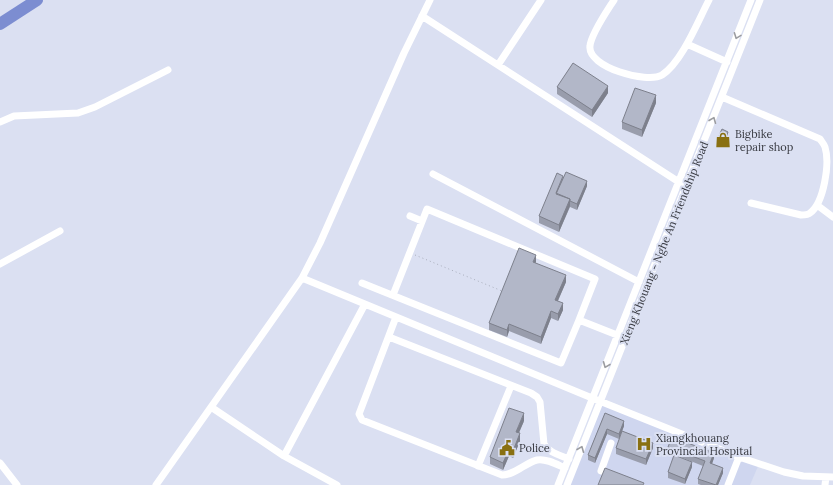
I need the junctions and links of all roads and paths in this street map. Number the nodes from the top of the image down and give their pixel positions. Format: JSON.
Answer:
{"nodes":[{"id":1,"x":430,"y":0,"type":"edge"},
{"id":2,"x":541,"y":0,"type":"edge"},
{"id":3,"x":614,"y":0,"type":"edge"},
{"id":4,"x":709,"y":0,"type":"edge"},
{"id":5,"x":751,"y":0,"type":"edge"},
{"id":6,"x":760,"y":0,"type":"edge"},
{"id":7,"x":422,"y":16,"type":"junction"},
{"id":8,"x":687,"y":44,"type":"junction"},
{"id":9,"x":727,"y":62,"type":"junction"},
{"id":10,"x":498,"y":65,"type":"junction"},
{"id":11,"x":168,"y":70,"type":"dead end"},
{"id":12,"x":722,"y":97,"type":"junction"},
{"id":13,"x":0,"y":122,"type":"edge"},
{"id":14,"x":433,"y":174,"type":"dead end"},
{"id":15,"x":678,"y":183,"type":"junction"},
{"id":16,"x":686,"y":186,"type":"junction"},
{"id":17,"x":751,"y":203,"type":"dead end"},
{"id":18,"x":817,"y":205,"type":"junction"},
{"id":19,"x":410,"y":216,"type":"dead end"},
{"id":20,"x":833,"y":217,"type":"edge"},
{"id":21,"x":422,"y":221,"type":"junction"},
{"id":22,"x":60,"y":231,"type":"dead end"},
{"id":23,"x":410,"y":252,"type":"junction"},
{"id":24,"x":0,"y":264,"type":"edge"},
{"id":25,"x":302,"y":278,"type":"junction"},
{"id":26,"x":639,"y":282,"type":"junction"},
{"id":27,"x":362,"y":283,"type":"dead end"},
{"id":28,"x":502,"y":291,"type":"edge"},
{"id":29,"x":393,"y":296,"type":"junction"},
{"id":30,"x":365,"y":304,"type":"junction"},
{"id":31,"x":396,"y":317,"type":"junction"},
{"id":32,"x":579,"y":320,"type":"junction"},
{"id":33,"x":617,"y":335,"type":"junction"},
{"id":34,"x":389,"y":337,"type":"junction"},
{"id":35,"x":511,"y":386,"type":"junction"},
{"id":36,"x":592,"y":398,"type":"junction"},
{"id":37,"x":600,"y":401,"type":"junction"},
{"id":38,"x":211,"y":407,"type":"junction"},
{"id":39,"x":611,"y":443,"type":"dead end"},
{"id":40,"x":284,"y":456,"type":"junction"},
{"id":41,"x":739,"y":458,"type":"junction"},
{"id":42,"x":569,"y":459,"type":"junction"},
{"id":43,"x":0,"y":463,"type":"edge"},
{"id":44,"x":478,"y":466,"type":"junction"},
{"id":45,"x":565,"y":468,"type":"junction"},
{"id":46,"x":601,"y":471,"type":"dead end"},
{"id":47,"x":830,"y":477,"type":"edge"},
{"id":48,"x":17,"y":485,"type":"edge"},
{"id":49,"x":156,"y":485,"type":"edge"},
{"id":50,"x":337,"y":485,"type":"edge"},
{"id":51,"x":558,"y":485,"type":"edge"},
{"id":52,"x":567,"y":485,"type":"edge"},
{"id":53,"x":728,"y":485,"type":"edge"},
{"id":54,"x":825,"y":485,"type":"edge"}],
"edges":[{"from":1,"to":7,"type":"street"},
{"from":2,"to":10,"type":"street"},
{"from":3,"to":8,"type":"street"},
{"from":4,"to":8,"type":"street"},
{"from":5,"to":9,"type":"street","name":"Xieng Khouang - Nghe An Friendship Road","one_way":true},
{"from":6,"to":12,"type":"street","name":"Xieng Khouang - Nghe An Friendship Road"},
{"from":7,"to":10,"type":"street"},
{"from":7,"to":25,"type":"street"},
{"from":8,"to":9,"type":"street"},
{"from":9,"to":15,"type":"street","name":"Xieng Khouang - Nghe An Friendship Road"},
{"from":10,"to":15,"type":"street"},
{"from":11,"to":13,"type":"street"},
{"from":16,"to":12,"type":"street","name":"Xieng Khouang - Nghe An Friendship Road","one_way":true},
{"from":12,"to":18,"type":"street"},
{"from":14,"to":26,"type":"street"},
{"from":15,"to":16,"type":"street"},
{"from":15,"to":26,"type":"street","name":"Xieng Khouang - Nghe An Friendship Road"},
{"from":16,"to":37,"type":"street","name":"Xieng Khouang - Nghe An Friendship Road"},
{"from":17,"to":18,"type":"street"},
{"from":18,"to":20,"type":"street"},
{"from":19,"to":21,"type":"street"},
{"from":21,"to":23,"type":"street"},
{"from":21,"to":32,"type":"street"},
{"from":22,"to":24,"type":"street"},
{"from":23,"to":28,"type":"path"},
{"from":23,"to":29,"type":"street"},
{"from":25,"to":30,"type":"street"},
{"from":25,"to":38,"type":"street"},
{"from":26,"to":33,"type":"street","name":"Xieng Khouang - Nghe An Friendship Road"},
{"from":27,"to":29,"type":"street"},
{"from":29,"to":32,"type":"street"},
{"from":30,"to":31,"type":"street"},
{"from":30,"to":40,"type":"street"},
{"from":31,"to":34,"type":"street"},
{"from":31,"to":36,"type":"street"},
{"from":32,"to":33,"type":"street"},
{"from":33,"to":36,"type":"street","name":"Xieng Khouang - Nghe An Friendship Road","one_way":true},
{"from":34,"to":35,"type":"street"},
{"from":34,"to":44,"type":"street"},
{"from":35,"to":42,"type":"street"},
{"from":35,"to":44,"type":"street"},
{"from":36,"to":37,"type":"street"},
{"from":36,"to":42,"type":"street","name":"Xieng Khouang - Nghe An Friendship Road"},
{"from":37,"to":41,"type":"street"},
{"from":52,"to":37,"type":"street","name":"Xieng Khouang - Nghe An Friendship Road","one_way":true},
{"from":38,"to":40,"type":"street"},
{"from":38,"to":49,"type":"street"},
{"from":39,"to":46,"type":"street"},
{"from":40,"to":50,"type":"street"},
{"from":41,"to":47,"type":"street"},
{"from":41,"to":53,"type":"street"},
{"from":42,"to":45,"type":"street","name":"Xieng Khouang - Nghe An Friendship Road"},
{"from":43,"to":48,"type":"street"},
{"from":44,"to":45,"type":"street"},
{"from":45,"to":51,"type":"street","name":"Xieng Khouang - Nghe An Friendship Road"},
{"from":47,"to":54,"type":"street"}]}
